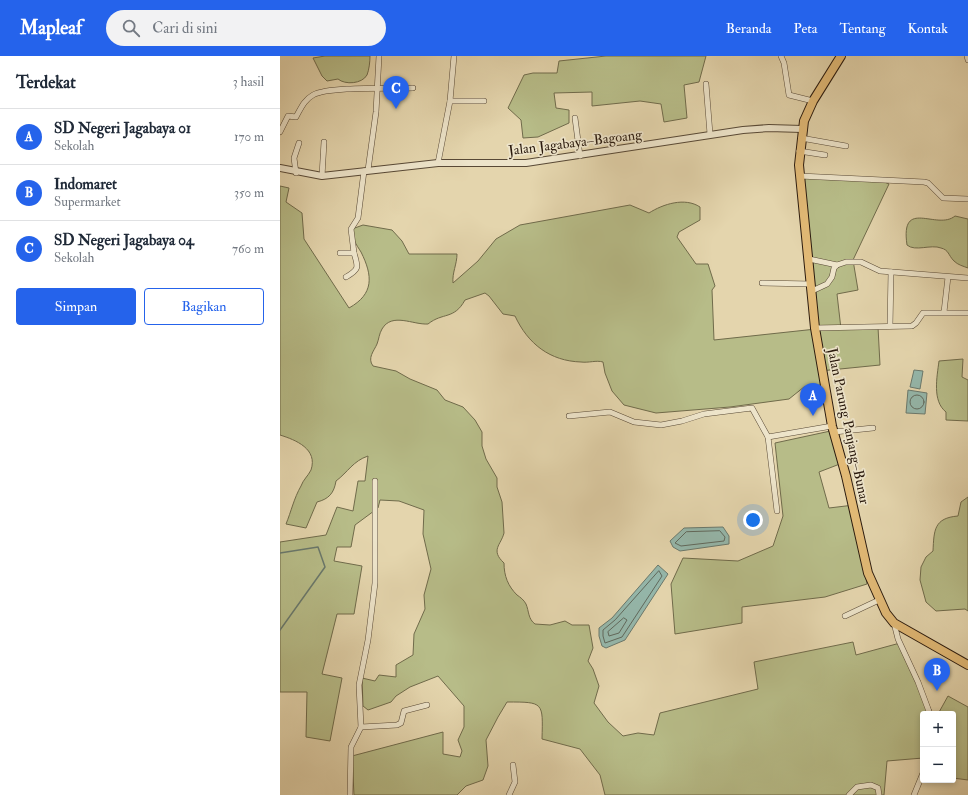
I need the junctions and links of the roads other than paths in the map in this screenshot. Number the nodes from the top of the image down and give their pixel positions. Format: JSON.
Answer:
{"nodes":[{"id":1,"x":379,"y":56,"type":"edge"},
{"id":2,"x":454,"y":56,"type":"edge"},
{"id":3,"x":781,"y":56,"type":"edge"},
{"id":4,"x":841,"y":56,"type":"edge"},
{"id":5,"x":967,"y":56,"type":"edge"},
{"id":6,"x":968,"y":60,"type":"edge"},
{"id":7,"x":706,"y":84,"type":"dead end"},
{"id":8,"x":377,"y":88,"type":"junction"},
{"id":9,"x":413,"y":88,"type":"dead end"},
{"id":10,"x":450,"y":101,"type":"junction"},
{"id":11,"x":813,"y":101,"type":"junction"},
{"id":12,"x":484,"y":102,"type":"dead end"},
{"id":13,"x":575,"y":118,"type":"dead end"},
{"id":14,"x":802,"y":129,"type":"junction"},
{"id":15,"x":280,"y":132,"type":"edge"},
{"id":16,"x":710,"y":134,"type":"junction"},
{"id":17,"x":801,"y":138,"type":"junction"},
{"id":18,"x":324,"y":142,"type":"dead end"},
{"id":19,"x":299,"y":143,"type":"dead end"},
{"id":20,"x":846,"y":146,"type":"dead end"},
{"id":21,"x":799,"y":151,"type":"junction"},
{"id":22,"x":825,"y":155,"type":"dead end"},
{"id":23,"x":580,"y":156,"type":"junction"},
{"id":24,"x":438,"y":163,"type":"junction"},
{"id":25,"x":280,"y":168,"type":"edge"},
{"id":26,"x":366,"y":171,"type":"junction"},
{"id":27,"x":296,"y":173,"type":"junction"},
{"id":28,"x":322,"y":176,"type":"junction"},
{"id":29,"x":800,"y":176,"type":"junction"},
{"id":30,"x":968,"y":199,"type":"edge"},
{"id":31,"x":340,"y":253,"type":"dead end"},
{"id":32,"x":354,"y":253,"type":"junction"},
{"id":33,"x":809,"y":259,"type":"junction"},
{"id":34,"x":837,"y":265,"type":"junction"},
{"id":35,"x":891,"y":272,"type":"junction"},
{"id":36,"x":346,"y":277,"type":"dead end"},
{"id":37,"x":948,"y":277,"type":"junction"},
{"id":38,"x":968,"y":278,"type":"edge"},
{"id":39,"x":762,"y":283,"type":"dead end"},
{"id":40,"x":812,"y":288,"type":"junction"},
{"id":41,"x":944,"y":312,"type":"junction"},
{"id":42,"x":968,"y":313,"type":"edge"},
{"id":43,"x":890,"y":326,"type":"junction"},
{"id":44,"x":815,"y":328,"type":"junction"},
{"id":45,"x":569,"y":416,"type":"dead end"},
{"id":46,"x":873,"y":428,"type":"dead end"},
{"id":47,"x":833,"y":429,"type":"junction"},
{"id":48,"x":768,"y":437,"type":"junction"},
{"id":49,"x":375,"y":481,"type":"dead end"},
{"id":50,"x":777,"y":511,"type":"dead end"},
{"id":51,"x":879,"y":600,"type":"junction"},
{"id":52,"x":845,"y":616,"type":"dead end"},
{"id":53,"x":894,"y":624,"type":"junction"},
{"id":54,"x":968,"y":665,"type":"edge"},
{"id":55,"x":427,"y":705,"type":"dead end"},
{"id":56,"x":929,"y":711,"type":"edge"},
{"id":57,"x":362,"y":727,"type":"junction"},
{"id":58,"x":513,"y":765,"type":"dead end"},
{"id":59,"x":920,"y":780,"type":"edge"},
{"id":60,"x":350,"y":795,"type":"edge"},
{"id":61,"x":509,"y":795,"type":"edge"},
{"id":62,"x":849,"y":795,"type":"edge"},
{"id":63,"x":879,"y":795,"type":"edge"},
{"id":64,"x":914,"y":795,"type":"edge"}],
"edges":[{"from":1,"to":8,"type":"street"},
{"from":2,"to":10,"type":"street"},
{"from":3,"to":11,"type":"street"},
{"from":4,"to":11,"type":"main road","name":"Jalan Parung Panjang–Bunar"},
{"from":5,"to":6,"type":"street"},
{"from":7,"to":16,"type":"street"},
{"from":8,"to":9,"type":"street"},
{"from":8,"to":15,"type":"street"},
{"from":8,"to":26,"type":"street"},
{"from":10,"to":12,"type":"street"},
{"from":10,"to":24,"type":"street"},
{"from":11,"to":14,"type":"main road","name":"Jalan Parung Panjang–Bunar"},
{"from":13,"to":23,"type":"street"},
{"from":14,"to":16,"type":"street","name":"Jalan Jagabaya–Bagoang"},
{"from":14,"to":17,"type":"main road","name":"Jalan Parung Panjang–Bunar"},
{"from":16,"to":23,"type":"street","name":"Jalan Jagabaya–Bagoang"},
{"from":17,"to":20,"type":"street"},
{"from":17,"to":21,"type":"main road","name":"Jalan Parung Panjang–Bunar"},
{"from":18,"to":28,"type":"street"},
{"from":19,"to":27,"type":"street"},
{"from":21,"to":22,"type":"street"},
{"from":21,"to":29,"type":"main road","name":"Jalan Parung Panjang–Bunar"},
{"from":23,"to":24,"type":"street","name":"Jalan Jagabaya–Bagoang"},
{"from":24,"to":26,"type":"street","name":"Jalan Jagabaya–Bagoang"},
{"from":25,"to":27,"type":"street","name":"Jalan Jagabaya–Bagoang"},
{"from":26,"to":28,"type":"street","name":"Jalan Jagabaya–Bagoang"},
{"from":26,"to":32,"type":"street"},
{"from":27,"to":28,"type":"street","name":"Jalan Jagabaya–Bagoang"},
{"from":29,"to":30,"type":"street"},
{"from":29,"to":33,"type":"main road","name":"Jalan Parung Panjang–Bunar"},
{"from":31,"to":32,"type":"street"},
{"from":32,"to":36,"type":"street"},
{"from":33,"to":34,"type":"street"},
{"from":33,"to":40,"type":"main road","name":"Jalan Parung Panjang–Bunar"},
{"from":34,"to":35,"type":"street"},
{"from":34,"to":40,"type":"street"},
{"from":35,"to":37,"type":"street"},
{"from":35,"to":43,"type":"street"},
{"from":37,"to":38,"type":"street"},
{"from":37,"to":41,"type":"street"},
{"from":39,"to":40,"type":"street"},
{"from":40,"to":44,"type":"main road","name":"Jalan Parung Panjang–Bunar"},
{"from":41,"to":42,"type":"street"},
{"from":41,"to":43,"type":"street"},
{"from":43,"to":44,"type":"street"},
{"from":44,"to":47,"type":"main road","name":"Jalan Parung Panjang–Bunar"},
{"from":45,"to":48,"type":"street"},
{"from":46,"to":47,"type":"street"},
{"from":47,"to":48,"type":"street"},
{"from":47,"to":51,"type":"main road","name":"Jalan Parung Panjang–Bunar"},
{"from":48,"to":50,"type":"street"},
{"from":49,"to":57,"type":"street"},
{"from":51,"to":52,"type":"street"},
{"from":51,"to":53,"type":"main road","name":"Jalan Parung Panjang–Bunar"},
{"from":53,"to":54,"type":"main road","name":"Jalan Parung Panjang–Bunar"},
{"from":53,"to":56,"type":"street"},
{"from":55,"to":57,"type":"street"},
{"from":57,"to":60,"type":"street"},
{"from":58,"to":61,"type":"street"},
{"from":59,"to":64,"type":"street"},
{"from":62,"to":63,"type":"street"}]}
